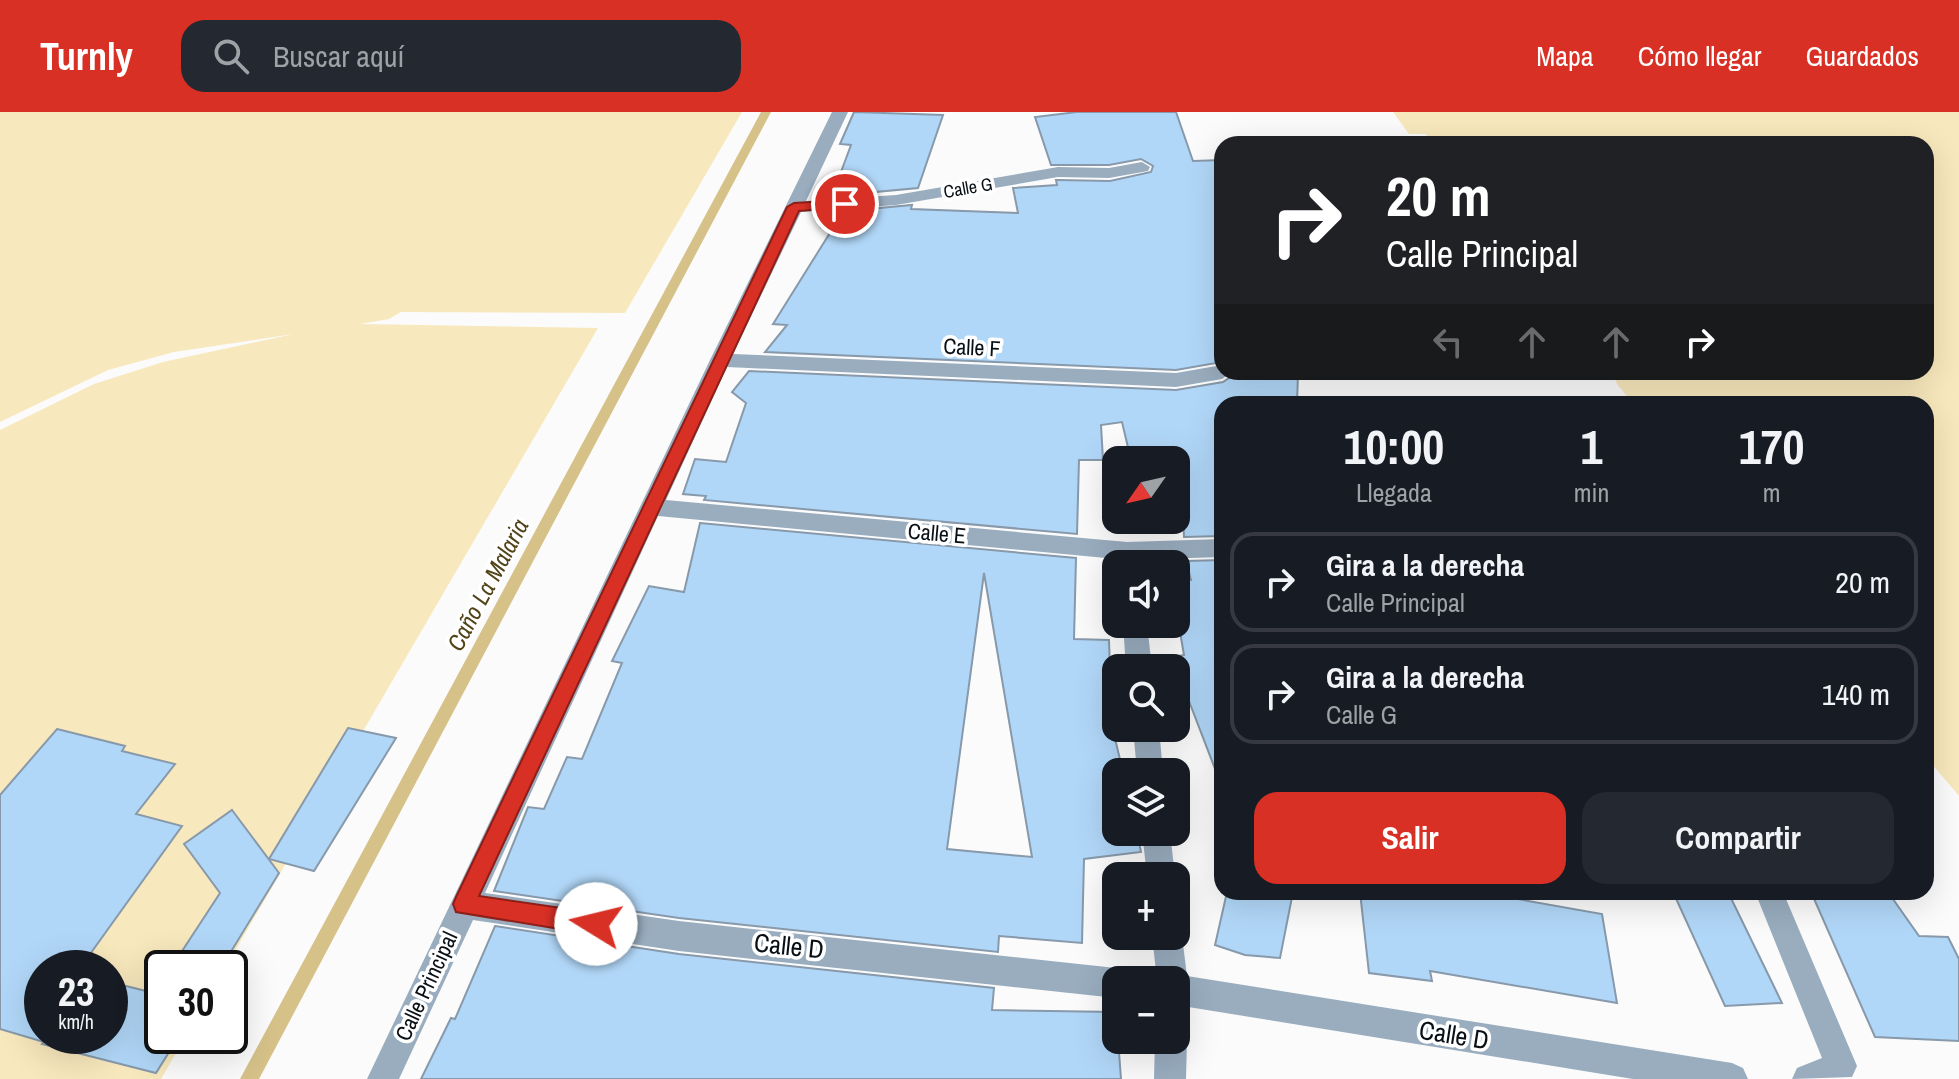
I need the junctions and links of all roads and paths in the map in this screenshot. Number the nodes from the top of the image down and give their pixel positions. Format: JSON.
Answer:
{"nodes":[{"id":1,"x":840,"y":112,"type":"edge"},
{"id":2,"x":1142,"y":167,"type":"dead end"},
{"id":3,"x":794,"y":207,"type":"junction"},
{"id":4,"x":720,"y":360,"type":"junction"},
{"id":5,"x":1214,"y":373,"type":"edge"},
{"id":6,"x":652,"y":507,"type":"junction"},
{"id":7,"x":1214,"y":549,"type":"edge"},
{"id":8,"x":1190,"y":551,"type":"edge"},
{"id":9,"x":1102,"y":555,"type":"edge"},
{"id":10,"x":1772,"y":900,"type":"edge"},
{"id":11,"x":464,"y":904,"type":"junction"},
{"id":12,"x":1102,"y":981,"type":"edge"},
{"id":13,"x":1190,"y":992,"type":"edge"},
{"id":14,"x":1171,"y":1054,"type":"edge"},
{"id":15,"x":383,"y":1079,"type":"edge"},
{"id":16,"x":1170,"y":1079,"type":"edge"},
{"id":17,"x":1732,"y":1079,"type":"edge"},
{"id":18,"x":1808,"y":1079,"type":"edge"}],
"edges":[{"from":1,"to":3,"type":"street","name":"Calle Principal"},
{"from":2,"to":3,"type":"street","name":"Calle G"},
{"from":3,"to":4,"type":"street","name":"Calle Principal"},
{"from":4,"to":5,"type":"street","name":"Calle F"},
{"from":4,"to":6,"type":"street","name":"Calle Principal"},
{"from":6,"to":9,"type":"street","name":"Calle E"},
{"from":6,"to":11,"type":"street","name":"Calle Principal"},
{"from":7,"to":8,"type":"street","name":"Calle E"},
{"from":10,"to":18,"type":"street"},
{"from":11,"to":12,"type":"street","name":"Calle D"},
{"from":11,"to":15,"type":"street","name":"Calle Principal"},
{"from":13,"to":17,"type":"street","name":"Calle D"},
{"from":14,"to":16,"type":"street"}]}
